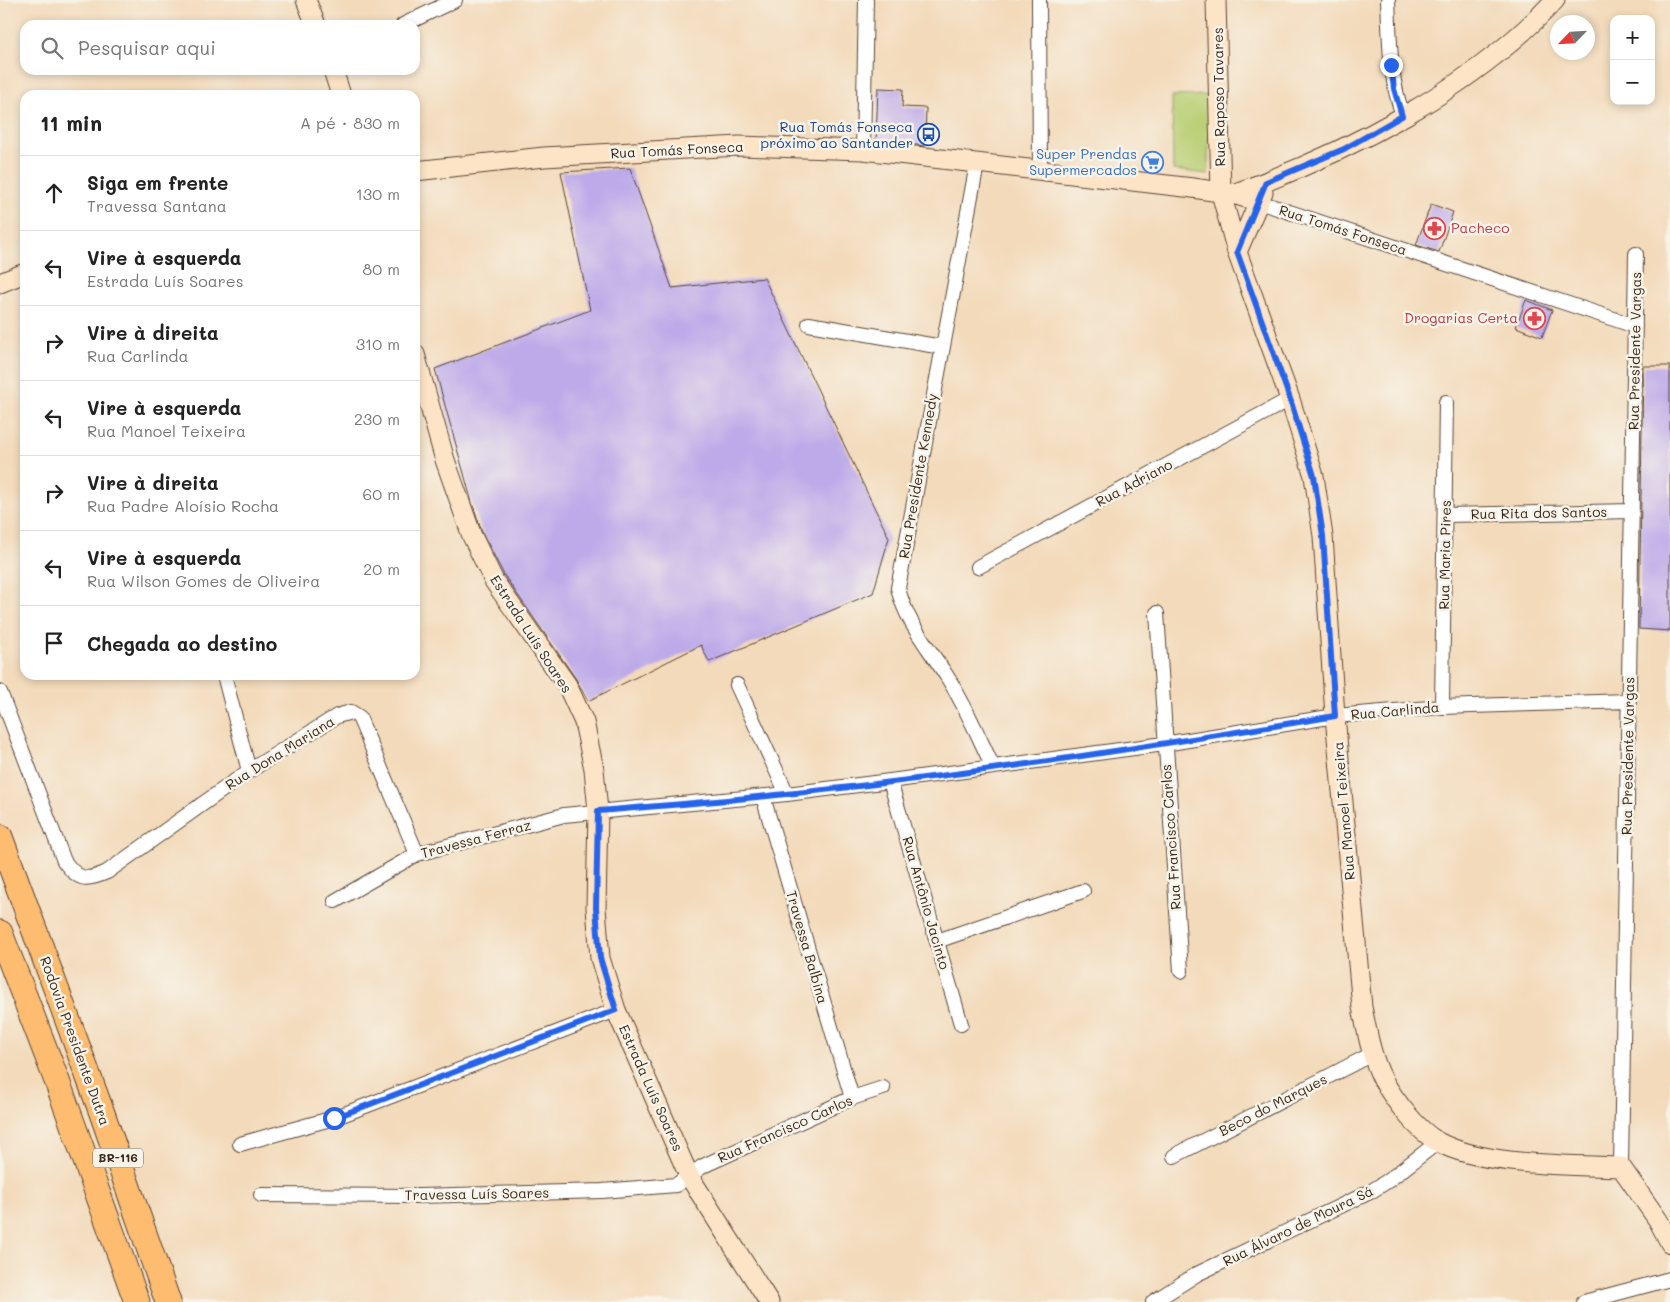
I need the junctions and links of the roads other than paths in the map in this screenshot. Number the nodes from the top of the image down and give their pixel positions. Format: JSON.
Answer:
{"nodes":[{"id":1,"x":306,"y":0,"type":"edge"},
{"id":2,"x":455,"y":0,"type":"edge"},
{"id":3,"x":866,"y":0,"type":"edge"},
{"id":4,"x":1038,"y":0,"type":"edge"},
{"id":5,"x":1216,"y":0,"type":"edge"},
{"id":6,"x":1388,"y":0,"type":"edge"},
{"id":7,"x":1555,"y":0,"type":"edge"},
{"id":8,"x":314,"y":20,"type":"edge"},
{"id":9,"x":413,"y":20,"type":"edge"},
{"id":10,"x":335,"y":75,"type":"edge"},
{"id":11,"x":339,"y":90,"type":"edge"},
{"id":12,"x":1402,"y":116,"type":"junction"},
{"id":13,"x":863,"y":150,"type":"junction"},
{"id":14,"x":976,"y":164,"type":"junction"},
{"id":15,"x":420,"y":170,"type":"edge"},
{"id":16,"x":1040,"y":171,"type":"junction"},
{"id":17,"x":1266,"y":182,"type":"junction"},
{"id":18,"x":1227,"y":194,"type":"junction"},
{"id":19,"x":1259,"y":202,"type":"junction"},
{"id":20,"x":1237,"y":252,"type":"junction"},
{"id":21,"x":1636,"y":254,"type":"dead end"},
{"id":22,"x":20,"y":276,"type":"edge"},
{"id":23,"x":0,"y":284,"type":"edge"},
{"id":24,"x":809,"y":324,"type":"dead end"},
{"id":25,"x":1635,"y":326,"type":"junction"},
{"id":26,"x":942,"y":347,"type":"junction"},
{"id":27,"x":420,"y":372,"type":"edge"},
{"id":28,"x":1290,"y":399,"type":"junction"},
{"id":29,"x":1446,"y":402,"type":"dead end"},
{"id":30,"x":1632,"y":510,"type":"junction"},
{"id":31,"x":1446,"y":515,"type":"junction"},
{"id":32,"x":978,"y":567,"type":"dead end"},
{"id":33,"x":1157,"y":613,"type":"dead end"},
{"id":34,"x":225,"y":680,"type":"edge"},
{"id":35,"x":737,"y":685,"type":"dead end"},
{"id":36,"x":0,"y":692,"type":"edge"},
{"id":37,"x":1629,"y":701,"type":"junction"},
{"id":38,"x":1442,"y":707,"type":"junction"},
{"id":39,"x":1335,"y":716,"type":"junction"},
{"id":40,"x":1164,"y":744,"type":"junction"},
{"id":41,"x":992,"y":767,"type":"junction"},
{"id":42,"x":249,"y":771,"type":"junction"},
{"id":43,"x":890,"y":781,"type":"junction"},
{"id":44,"x":787,"y":794,"type":"junction"},
{"id":45,"x":763,"y":796,"type":"junction"},
{"id":46,"x":598,"y":811,"type":"junction"},
{"id":47,"x":0,"y":837,"type":"edge"},
{"id":48,"x":417,"y":854,"type":"junction"},
{"id":49,"x":1083,"y":891,"type":"dead end"},
{"id":50,"x":335,"y":901,"type":"dead end"},
{"id":51,"x":0,"y":933,"type":"edge"},
{"id":52,"x":937,"y":942,"type":"junction"},
{"id":53,"x":13,"y":969,"type":"junction"},
{"id":54,"x":1181,"y":971,"type":"dead end"},
{"id":55,"x":616,"y":1010,"type":"junction"},
{"id":56,"x":65,"y":1014,"type":"junction"},
{"id":57,"x":961,"y":1024,"type":"dead end"},
{"id":58,"x":1372,"y":1054,"type":"junction"},
{"id":59,"x":883,"y":1088,"type":"dead end"},
{"id":60,"x":852,"y":1098,"type":"junction"},
{"id":61,"x":1438,"y":1142,"type":"junction"},
{"id":62,"x":240,"y":1144,"type":"dead end"},
{"id":63,"x":1174,"y":1156,"type":"dead end"},
{"id":64,"x":1621,"y":1167,"type":"junction"},
{"id":65,"x":689,"y":1176,"type":"junction"},
{"id":66,"x":261,"y":1196,"type":"dead end"},
{"id":67,"x":1670,"y":1243,"type":"edge"},
{"id":68,"x":1670,"y":1279,"type":"edge"},
{"id":69,"x":124,"y":1302,"type":"edge"},
{"id":70,"x":137,"y":1302,"type":"edge"},
{"id":71,"x":168,"y":1302,"type":"edge"},
{"id":72,"x":185,"y":1302,"type":"edge"},
{"id":73,"x":769,"y":1302,"type":"edge"},
{"id":74,"x":1153,"y":1302,"type":"edge"},
{"id":75,"x":1584,"y":1302,"type":"edge"}],
"edges":[{"from":1,"to":8,"type":"main road"},
{"from":2,"to":9,"type":"street"},
{"from":3,"to":13,"type":"street"},
{"from":4,"to":16,"type":"street"},
{"from":5,"to":18,"type":"main road","name":"Rua Raposo Tavares"},
{"from":6,"to":12,"type":"street"},
{"from":7,"to":12,"type":"main road"},
{"from":10,"to":11,"type":"main road"},
{"from":12,"to":17,"type":"main road"},
{"from":13,"to":14,"type":"main road","name":"Rua Tomás Fonseca"},
{"from":13,"to":15,"type":"main road","name":"Rua Tomás Fonseca"},
{"from":14,"to":16,"type":"main road","name":"Rua Tomás Fonseca"},
{"from":14,"to":26,"type":"street","name":"Rua Presidente Kennedy"},
{"from":16,"to":18,"type":"main road","name":"Rua Tomás Fonseca"},
{"from":17,"to":18,"type":"main road"},
{"from":17,"to":19,"type":"main road"},
{"from":18,"to":19,"type":"main road","name":"Rua Tomás Fonseca"},
{"from":18,"to":20,"type":"main road","name":"Rua Manoel Teixeira"},
{"from":19,"to":20,"type":"main road"},
{"from":19,"to":25,"type":"street","name":"Rua Tomás Fonseca"},
{"from":20,"to":28,"type":"main road","name":"Rua Manoel Teixeira"},
{"from":21,"to":25,"type":"street","name":"Rua Presidente Vargas"},
{"from":22,"to":23,"type":"main road"},
{"from":24,"to":26,"type":"street"},
{"from":25,"to":30,"type":"street","name":"Rua Presidente Vargas"},
{"from":26,"to":41,"type":"street","name":"Rua Presidente Kennedy"},
{"from":27,"to":46,"type":"main road","name":"Estrada Luís Soares"},
{"from":28,"to":32,"type":"street","name":"Rua Adriano"},
{"from":28,"to":39,"type":"main road","name":"Rua Manoel Teixeira"},
{"from":29,"to":31,"type":"street","name":"Rua Maria Pires"},
{"from":30,"to":31,"type":"street","name":"Rua Rita dos Santos"},
{"from":30,"to":37,"type":"street","name":"Rua Presidente Vargas"},
{"from":31,"to":38,"type":"street","name":"Rua Maria Pires"},
{"from":33,"to":40,"type":"street","name":"Rua Francisco Carlos"},
{"from":34,"to":42,"type":"street"},
{"from":35,"to":44,"type":"street"},
{"from":36,"to":42,"type":"street","name":"Rua Dona Mariana"},
{"from":37,"to":38,"type":"street","name":"Rua Carlinda"},
{"from":37,"to":64,"type":"street","name":"Rua Presidente Vargas"},
{"from":38,"to":39,"type":"street","name":"Rua Carlinda"},
{"from":39,"to":40,"type":"street","name":"Rua Carlinda"},
{"from":39,"to":58,"type":"main road","name":"Rua Manoel Teixeira"},
{"from":40,"to":41,"type":"street","name":"Rua Carlinda"},
{"from":40,"to":54,"type":"street","name":"Rua Francisco Carlos"},
{"from":41,"to":43,"type":"street","name":"Rua Carlinda"},
{"from":42,"to":48,"type":"street","name":"Rua Dona Mariana"},
{"from":43,"to":44,"type":"street","name":"Rua Carlinda"},
{"from":43,"to":52,"type":"street","name":"Rua Antônio Jacinto"},
{"from":44,"to":45,"type":"street","name":"Rua Carlinda"},
{"from":45,"to":46,"type":"street","name":"Rua Carlinda"},
{"from":45,"to":60,"type":"street","name":"Travessa Balbina"},
{"from":46,"to":48,"type":"street","name":"Travessa Ferraz"},
{"from":46,"to":55,"type":"main road","name":"Estrada Luís Soares"},
{"from":47,"to":56,"type":"highway","name":"Rodovia Presidente Dutra","number":"BR-116"},
{"from":48,"to":50,"type":"street","name":"Travessa Ferraz"},
{"from":49,"to":52,"type":"street"},
{"from":51,"to":53,"type":"highway","number":"BR-116"},
{"from":52,"to":57,"type":"street","name":"Rua Antônio Jacinto"},
{"from":53,"to":69,"type":"highway"},
{"from":53,"to":70,"type":"highway","number":"BR-116"},
{"from":55,"to":62,"type":"street"},
{"from":55,"to":65,"type":"main road","name":"Estrada Luís Soares"},
{"from":56,"to":71,"type":"highway","name":"Rodovia Presidente Dutra","number":"BR-116"},
{"from":56,"to":72,"type":"highway"},
{"from":58,"to":61,"type":"main road","name":"Rua Manoel Teixeira"},
{"from":58,"to":63,"type":"street","name":"Beco do Marques"},
{"from":59,"to":60,"type":"street","name":"Rua Francisco Carlos"},
{"from":60,"to":65,"type":"street","name":"Rua Francisco Carlos"},
{"from":61,"to":64,"type":"main road","name":"Rua Manoel Teixeira"},
{"from":61,"to":74,"type":"street","name":"Rua Álvaro de Moura Sá"},
{"from":64,"to":67,"type":"main road"},
{"from":65,"to":66,"type":"street","name":"Travessa Luís Soares"},
{"from":65,"to":73,"type":"main road","name":"Estrada Luís Soares"},
{"from":68,"to":75,"type":"street"}]}
